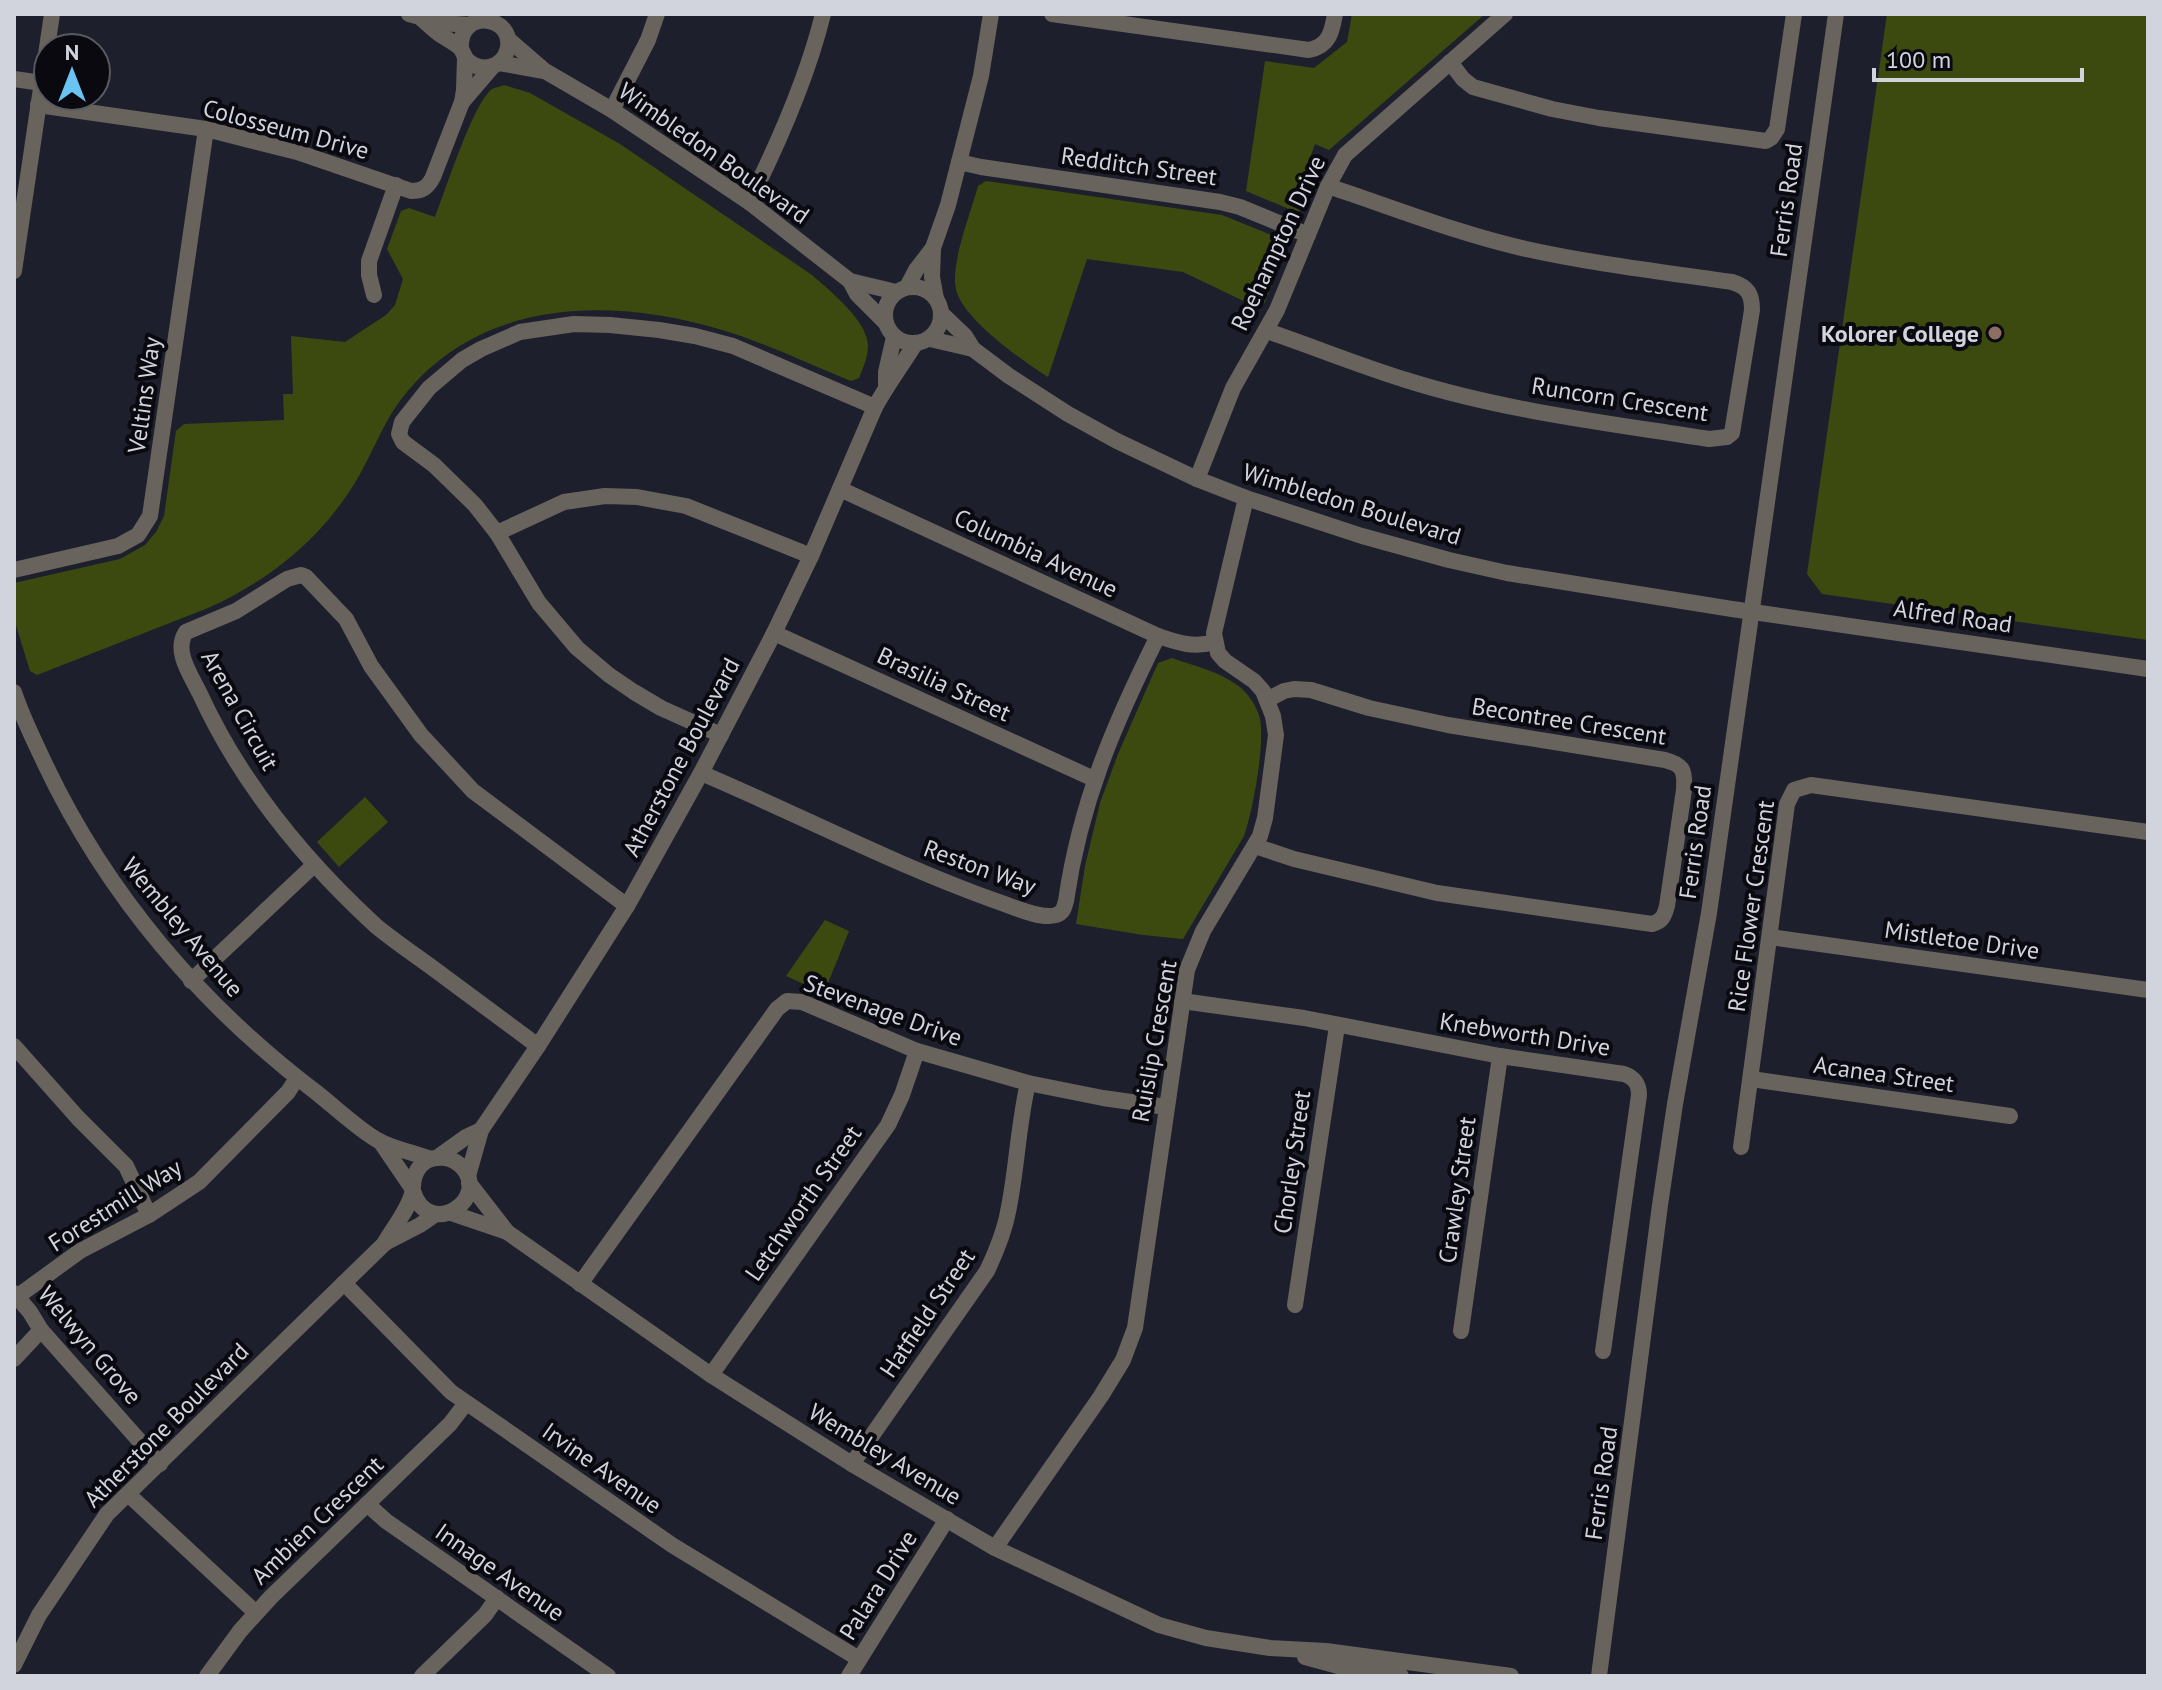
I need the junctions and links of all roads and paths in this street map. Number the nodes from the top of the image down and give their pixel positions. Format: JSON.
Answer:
{"nodes":[{"id":1,"x":657,"y":14,"type":"edge"},
{"id":2,"x":823,"y":14,"type":"edge"},
{"id":3,"x":991,"y":14,"type":"edge"},
{"id":4,"x":1052,"y":14,"type":"edge"},
{"id":5,"x":1335,"y":14,"type":"edge"},
{"id":6,"x":1505,"y":14,"type":"edge"},
{"id":7,"x":1794,"y":14,"type":"edge"},
{"id":8,"x":1836,"y":14,"type":"edge"},
{"id":9,"x":416,"y":16,"type":"edge"},
{"id":10,"x":476,"y":20,"type":"edge"},
{"id":11,"x":1166,"y":22,"type":"edge"},
{"id":12,"x":505,"y":28,"type":"edge"},
{"id":13,"x":463,"y":54,"type":"junction"},
{"id":14,"x":1450,"y":62,"type":"junction"},
{"id":15,"x":496,"y":65,"type":"junction"},
{"id":16,"x":545,"y":71,"type":"junction"},
{"id":17,"x":462,"y":102,"type":"junction"},
{"id":18,"x":612,"y":110,"type":"junction"},
{"id":19,"x":37,"y":112,"type":"edge"},
{"id":20,"x":87,"y":112,"type":"edge"},
{"id":21,"x":206,"y":129,"type":"junction"},
{"id":22,"x":959,"y":162,"type":"junction"},
{"id":23,"x":396,"y":185,"type":"junction"},
{"id":24,"x":1328,"y":186,"type":"junction"},
{"id":25,"x":749,"y":202,"type":"junction"},
{"id":26,"x":18,"y":217,"type":"edge"},
{"id":27,"x":1308,"y":235,"type":"junction"},
{"id":28,"x":933,"y":248,"type":"junction"},
{"id":29,"x":14,"y":271,"type":"edge"},
{"id":30,"x":850,"y":281,"type":"junction"},
{"id":31,"x":902,"y":290,"type":"junction"},
{"id":32,"x":374,"y":295,"type":"dead end"},
{"id":33,"x":939,"y":306,"type":"junction"},
{"id":34,"x":890,"y":330,"type":"junction"},
{"id":35,"x":1267,"y":331,"type":"junction"},
{"id":36,"x":923,"y":341,"type":"junction"},
{"id":37,"x":973,"y":349,"type":"junction"},
{"id":38,"x":886,"y":386,"type":"junction"},
{"id":39,"x":875,"y":407,"type":"junction"},
{"id":40,"x":1197,"y":479,"type":"junction"},
{"id":41,"x":840,"y":489,"type":"junction"},
{"id":42,"x":1246,"y":498,"type":"junction"},
{"id":43,"x":497,"y":533,"type":"junction"},
{"id":44,"x":811,"y":556,"type":"junction"},
{"id":45,"x":14,"y":570,"type":"edge"},
{"id":46,"x":1751,"y":612,"type":"junction"},
{"id":47,"x":774,"y":633,"type":"junction"},
{"id":48,"x":1158,"y":636,"type":"junction"},
{"id":49,"x":1215,"y":642,"type":"junction"},
{"id":50,"x":2148,"y":669,"type":"edge"},
{"id":51,"x":14,"y":692,"type":"edge"},
{"id":52,"x":1267,"y":700,"type":"junction"},
{"id":53,"x":17,"y":710,"type":"edge"},
{"id":54,"x":721,"y":735,"type":"junction"},
{"id":55,"x":701,"y":773,"type":"junction"},
{"id":56,"x":1094,"y":779,"type":"junction"},
{"id":57,"x":2148,"y":832,"type":"edge"},
{"id":58,"x":1255,"y":846,"type":"junction"},
{"id":59,"x":314,"y":865,"type":"junction"},
{"id":60,"x":627,"y":906,"type":"junction"},
{"id":61,"x":1770,"y":937,"type":"junction"},
{"id":62,"x":191,"y":981,"type":"junction"},
{"id":63,"x":2148,"y":990,"type":"edge"},
{"id":64,"x":1182,"y":1001,"type":"junction"},
{"id":65,"x":1337,"y":1026,"type":"junction"},
{"id":66,"x":14,"y":1046,"type":"edge"},
{"id":67,"x":538,"y":1046,"type":"junction"},
{"id":68,"x":917,"y":1051,"type":"junction"},
{"id":69,"x":1500,"y":1056,"type":"junction"},
{"id":70,"x":297,"y":1078,"type":"junction"},
{"id":71,"x":1751,"y":1079,"type":"junction"},
{"id":72,"x":1028,"y":1083,"type":"junction"},
{"id":73,"x":1166,"y":1107,"type":"junction"},
{"id":74,"x":2010,"y":1116,"type":"dead end"},
{"id":75,"x":481,"y":1130,"type":"junction"},
{"id":76,"x":380,"y":1141,"type":"junction"},
{"id":77,"x":1741,"y":1147,"type":"dead end"},
{"id":78,"x":435,"y":1158,"type":"junction"},
{"id":79,"x":468,"y":1180,"type":"junction"},
{"id":80,"x":413,"y":1190,"type":"junction"},
{"id":81,"x":443,"y":1213,"type":"junction"},
{"id":82,"x":149,"y":1215,"type":"junction"},
{"id":83,"x":507,"y":1232,"type":"junction"},
{"id":84,"x":384,"y":1244,"type":"junction"},
{"id":85,"x":344,"y":1283,"type":"junction"},
{"id":86,"x":580,"y":1284,"type":"junction"},
{"id":87,"x":16,"y":1294,"type":"edge"},
{"id":88,"x":1295,"y":1305,"type":"dead end"},
{"id":89,"x":41,"y":1330,"type":"junction"},
{"id":90,"x":1461,"y":1331,"type":"dead end"},
{"id":91,"x":1603,"y":1351,"type":"dead end"},
{"id":92,"x":14,"y":1359,"type":"edge"},
{"id":93,"x":711,"y":1375,"type":"junction"},
{"id":94,"x":466,"y":1403,"type":"junction"},
{"id":95,"x":160,"y":1464,"type":"junction"},
{"id":96,"x":852,"y":1464,"type":"junction"},
{"id":97,"x":128,"y":1494,"type":"junction"},
{"id":98,"x":367,"y":1504,"type":"junction"},
{"id":99,"x":947,"y":1519,"type":"junction"},
{"id":100,"x":995,"y":1548,"type":"junction"},
{"id":101,"x":497,"y":1598,"type":"junction"},
{"id":102,"x":256,"y":1613,"type":"junction"},
{"id":103,"x":1271,"y":1648,"type":"junction"},
{"id":104,"x":859,"y":1659,"type":"junction"},
{"id":105,"x":14,"y":1665,"type":"edge"},
{"id":106,"x":207,"y":1676,"type":"edge"},
{"id":107,"x":422,"y":1676,"type":"edge"},
{"id":108,"x":608,"y":1676,"type":"edge"},
{"id":109,"x":849,"y":1676,"type":"edge"},
{"id":110,"x":1401,"y":1676,"type":"edge"},
{"id":111,"x":1511,"y":1676,"type":"edge"},
{"id":112,"x":1599,"y":1676,"type":"edge"}],
"edges":[{"from":1,"to":18,"type":"street"},
{"from":2,"to":25,"type":"street"},
{"from":3,"to":22,"type":"street"},
{"from":4,"to":11,"type":"street"},
{"from":5,"to":11,"type":"street"},
{"from":6,"to":14,"type":"street","name":"Roehampton Drive"},
{"from":7,"to":14,"type":"street"},
{"from":8,"to":46,"type":"street","name":"Ferris Road"},
{"from":9,"to":10,"type":"street"},
{"from":9,"to":13,"type":"street"},
{"from":10,"to":12,"type":"street"},
{"from":10,"to":13,"type":"street"},
{"from":12,"to":15,"type":"street"},
{"from":12,"to":16,"type":"street","name":"Wimbledon Boulevard"},
{"from":13,"to":15,"type":"street"},
{"from":13,"to":17,"type":"street","name":"Colosseum Drive"},
{"from":14,"to":24,"type":"street","name":"Roehampton Drive"},
{"from":15,"to":16,"type":"street","name":"Wimbledon Boulevard"},
{"from":15,"to":17,"type":"street","name":"Colosseum Drive"},
{"from":16,"to":18,"type":"street","name":"Wimbledon Boulevard"},
{"from":17,"to":23,"type":"street","name":"Colosseum Drive"},
{"from":18,"to":25,"type":"street","name":"Wimbledon Boulevard"},
{"from":19,"to":26,"type":"street"},
{"from":20,"to":21,"type":"street","name":"Colosseum Drive"},
{"from":21,"to":23,"type":"street","name":"Colosseum Drive"},
{"from":21,"to":45,"type":"street","name":"Veltins Way"},
{"from":22,"to":27,"type":"street","name":"Redditch Street"},
{"from":22,"to":28,"type":"street"},
{"from":23,"to":32,"type":"street"},
{"from":24,"to":27,"type":"street","name":"Roehampton Drive"},
{"from":24,"to":35,"type":"street","name":"Runcorn Crescent"},
{"from":25,"to":30,"type":"street","name":"Wimbledon Boulevard"},
{"from":26,"to":29,"type":"street"},
{"from":27,"to":35,"type":"street","name":"Roehampton Drive"},
{"from":28,"to":31,"type":"street"},
{"from":28,"to":33,"type":"street"},
{"from":30,"to":31,"type":"street","name":"Wimbledon Boulevard"},
{"from":30,"to":34,"type":"street","name":"Wimbledon Boulevard"},
{"from":31,"to":33,"type":"street"},
{"from":31,"to":34,"type":"street"},
{"from":33,"to":36,"type":"street"},
{"from":33,"to":37,"type":"street","name":"Wimbledon Boulevard"},
{"from":34,"to":36,"type":"street"},
{"from":34,"to":38,"type":"street","name":"Atherstone Boulevard"},
{"from":35,"to":40,"type":"street","name":"Roehampton Drive"},
{"from":36,"to":37,"type":"street","name":"Wimbledon Boulevard"},
{"from":36,"to":38,"type":"street","name":"Atherstone Boulevard"},
{"from":37,"to":40,"type":"street","name":"Wimbledon Boulevard"},
{"from":38,"to":39,"type":"street","name":"Atherstone Boulevard"},
{"from":39,"to":41,"type":"street","name":"Atherstone Boulevard"},
{"from":39,"to":43,"type":"street"},
{"from":40,"to":42,"type":"street","name":"Wimbledon Boulevard"},
{"from":41,"to":44,"type":"street","name":"Atherstone Boulevard"},
{"from":41,"to":48,"type":"street","name":"Columbia Avenue"},
{"from":42,"to":46,"type":"street","name":"Wimbledon Boulevard"},
{"from":42,"to":49,"type":"street"},
{"from":43,"to":44,"type":"street"},
{"from":43,"to":54,"type":"street"},
{"from":44,"to":47,"type":"street","name":"Atherstone Boulevard"},
{"from":46,"to":50,"type":"street","name":"Alfred Road"},
{"from":46,"to":112,"type":"street","name":"Ferris Road"},
{"from":47,"to":54,"type":"street","name":"Atherstone Boulevard"},
{"from":47,"to":56,"type":"street","name":"Brasilia Street"},
{"from":48,"to":49,"type":"street","name":"Columbia Avenue"},
{"from":48,"to":56,"type":"street","name":"Reston Way"},
{"from":49,"to":52,"type":"street"},
{"from":51,"to":53,"type":"street","name":"Wembley Avenue"},
{"from":52,"to":58,"type":"street","name":"Ruislip Crescent"},
{"from":52,"to":58,"type":"street","name":"Becontree Crescent"},
{"from":53,"to":62,"type":"street","name":"Wembley Avenue"},
{"from":54,"to":55,"type":"street","name":"Atherstone Boulevard"},
{"from":55,"to":56,"type":"street","name":"Reston Way"},
{"from":55,"to":60,"type":"street","name":"Atherstone Boulevard"},
{"from":57,"to":61,"type":"street","name":"Rice Flower Crescent"},
{"from":58,"to":64,"type":"street","name":"Ruislip Crescent"},
{"from":59,"to":60,"type":"street","name":"Arena Circuit"},
{"from":59,"to":62,"type":"street"},
{"from":59,"to":67,"type":"street","name":"Arena Circuit"},
{"from":60,"to":67,"type":"street","name":"Atherstone Boulevard"},
{"from":61,"to":63,"type":"street","name":"Mistletoe Drive"},
{"from":61,"to":71,"type":"street","name":"Rice Flower Crescent"},
{"from":62,"to":70,"type":"street","name":"Wembley Avenue"},
{"from":64,"to":65,"type":"street","name":"Knebworth Drive"},
{"from":64,"to":73,"type":"street","name":"Ruislip Crescent"},
{"from":65,"to":69,"type":"street","name":"Knebworth Drive"},
{"from":65,"to":88,"type":"street","name":"Chorley Street"},
{"from":66,"to":82,"type":"street"},
{"from":67,"to":75,"type":"street","name":"Atherstone Boulevard"},
{"from":68,"to":72,"type":"street","name":"Stevenage Drive"},
{"from":68,"to":86,"type":"street","name":"Stevenage Drive"},
{"from":68,"to":93,"type":"street","name":"Letchworth Street"},
{"from":69,"to":90,"type":"street","name":"Crawley Street"},
{"from":69,"to":91,"type":"street","name":"Knebworth Drive"},
{"from":70,"to":76,"type":"street","name":"Wembley Avenue"},
{"from":70,"to":82,"type":"street","name":"Forestmill Way"},
{"from":71,"to":74,"type":"street","name":"Acanea Street"},
{"from":71,"to":77,"type":"street","name":"Rice Flower Crescent"},
{"from":72,"to":73,"type":"street","name":"Stevenage Drive"},
{"from":72,"to":96,"type":"street","name":"Hatfield Street"},
{"from":73,"to":100,"type":"street","name":"Ruislip Crescent"},
{"from":75,"to":78,"type":"street","name":"Atherstone Boulevard"},
{"from":75,"to":79,"type":"street","name":"Atherstone Boulevard"},
{"from":76,"to":78,"type":"street","name":"Wembley Avenue"},
{"from":76,"to":80,"type":"street","name":"Wembley Avenue"},
{"from":78,"to":79,"type":"street"},
{"from":78,"to":80,"type":"street"},
{"from":79,"to":81,"type":"street"},
{"from":79,"to":83,"type":"street","name":"Wembley Avenue"},
{"from":80,"to":81,"type":"street"},
{"from":80,"to":84,"type":"street","name":"Atherstone Boulevard"},
{"from":81,"to":83,"type":"street","name":"Wembley Avenue"},
{"from":81,"to":84,"type":"street","name":"Atherstone Boulevard"},
{"from":82,"to":87,"type":"street","name":"Forestmill Way"},
{"from":83,"to":86,"type":"street","name":"Wembley Avenue"},
{"from":84,"to":85,"type":"street","name":"Atherstone Boulevard"},
{"from":85,"to":94,"type":"street","name":"Irvine Avenue"},
{"from":85,"to":95,"type":"street","name":"Atherstone Boulevard"},
{"from":86,"to":93,"type":"street","name":"Wembley Avenue"},
{"from":87,"to":89,"type":"street","name":"Welwyn Grove"},
{"from":89,"to":92,"type":"street"},
{"from":89,"to":95,"type":"street","name":"Welwyn Grove"},
{"from":93,"to":96,"type":"street","name":"Wembley Avenue"},
{"from":94,"to":98,"type":"street","name":"Ambien Crescent"},
{"from":94,"to":104,"type":"street","name":"Irvine Avenue"},
{"from":95,"to":97,"type":"street","name":"Atherstone Boulevard"},
{"from":96,"to":99,"type":"street","name":"Wembley Avenue"},
{"from":97,"to":102,"type":"street"},
{"from":97,"to":105,"type":"street","name":"Atherstone Boulevard"},
{"from":98,"to":101,"type":"street","name":"Innage Avenue"},
{"from":98,"to":102,"type":"street","name":"Ambien Crescent"},
{"from":99,"to":100,"type":"street","name":"Wembley Avenue"},
{"from":99,"to":104,"type":"street","name":"Palara Drive"},
{"from":100,"to":103,"type":"street","name":"Wembley Avenue"},
{"from":101,"to":107,"type":"street"},
{"from":101,"to":108,"type":"street","name":"Innage Avenue"},
{"from":102,"to":106,"type":"street","name":"Ambien Crescent"},
{"from":103,"to":110,"type":"street","name":"Wembley Avenue"},
{"from":103,"to":111,"type":"street","name":"Wembley Avenue"},
{"from":104,"to":109,"type":"street","name":"Palara Drive"}]}
